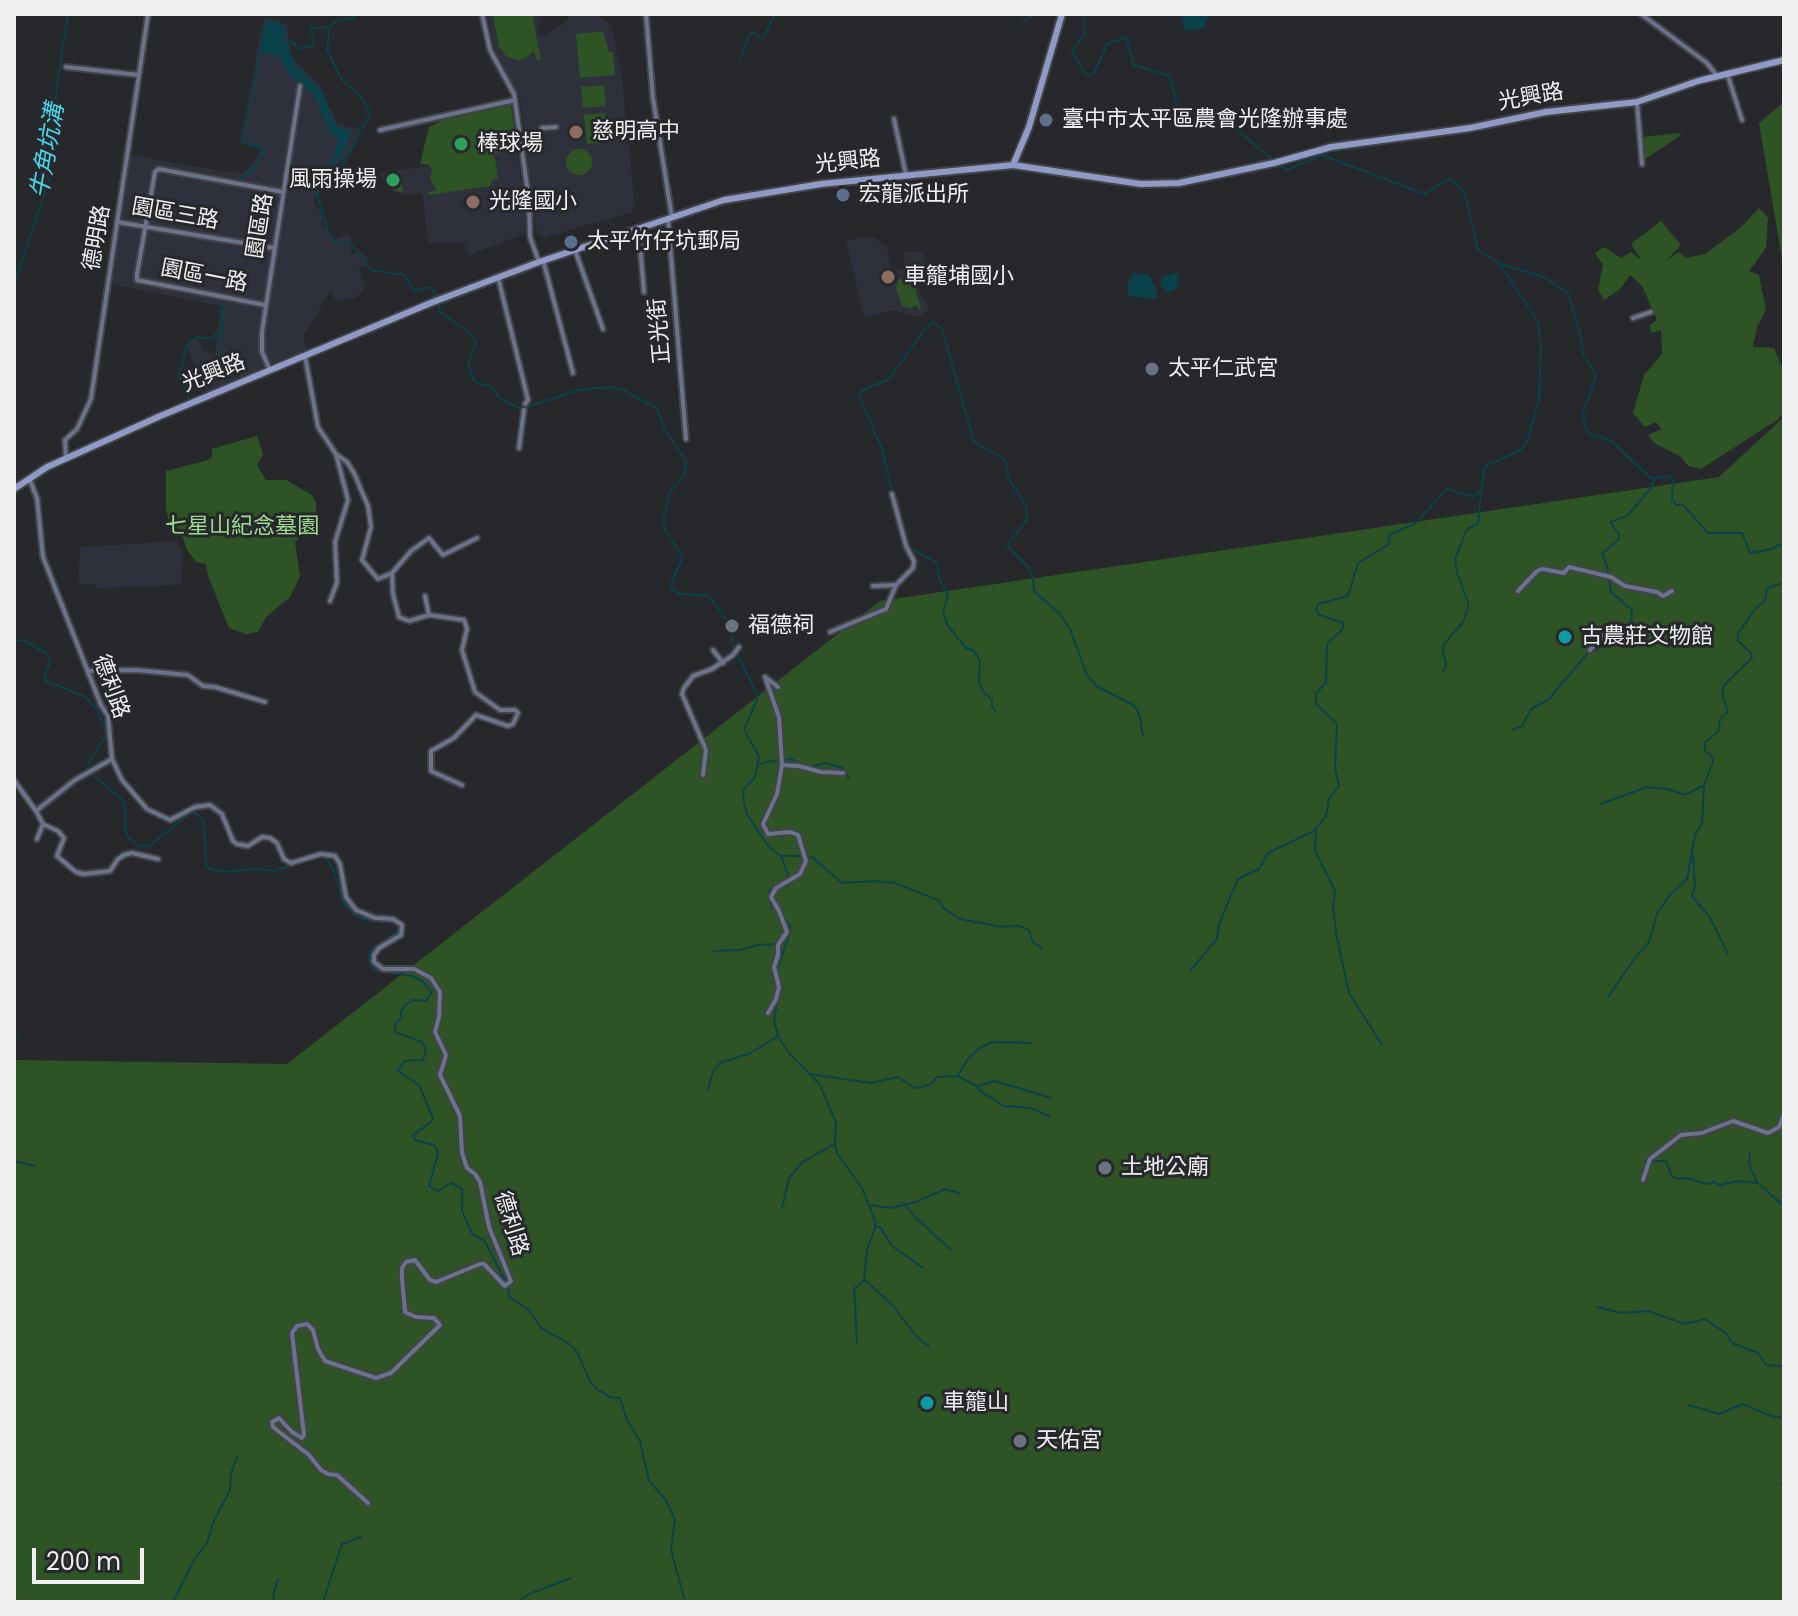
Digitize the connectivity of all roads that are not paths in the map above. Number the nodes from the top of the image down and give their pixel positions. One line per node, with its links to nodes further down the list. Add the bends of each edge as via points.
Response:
1 (148, 14): 9 (street, 德明路)
2 (482, 14): 12 (street, via 490,50)
3 (646, 14): 23 (street, 正光街)
4 (1062, 14): 20 (main road)
5 (1641, 14): 10 (street)
6 (1784, 60): 8 (main road, 光興路)
7 (66, 67): 9 (street)
8 (1727, 73): 10 (main road, 光興路); 15 (street)
9 (139, 75): 24 (street, 德明路)
10 (1717, 76): 13 (main road, 光興路)
11 (300, 86): 22 (street, 園區路)
12 (515, 100): 18 (street); 29 (street, via 530,237)
13 (1637, 102): 19 (street); 20 (main road, 光興路, via 1331,147 1157,185)
14 (894, 119): 21 (street)
15 (1742, 120)
16 (556, 127): 17 (street)
17 (542, 128)
18 (380, 130)
19 (1642, 164)
20 (1013, 165): 21 (main road, 光興路)
21 (906, 175): 23 (main road, 光興路, via 748,194)
22 (283, 192): 25 (street, via 159,169); 27 (street, 園區路)
23 (670, 218): 26 (main road, 光興路); 39 (street, 正光街)
24 (117, 222): 25 (street, 園區三路); 42 (street, 德明路, via 90,401 77,429 65,440)
25 (145, 226): 27 (street, 園區三路); 32 (street, 園區一路, via 137,280)
26 (634, 230): 28 (main road, 光興路); 31 (street)
27 (274, 248): 32 (street, 園區路)
28 (575, 250): 29 (main road, 光興路); 35 (street)
29 (541, 261): 30 (main road, 光興路); 38 (street)
30 (498, 277): 36 (main road, 光興路); 40 (street, via 528,400)
31 (644, 292)
32 (265, 305): 37 (street, 園區路, via 261,346)
33 (1651, 312): 34 (street)
34 (1633, 318)
35 (603, 329)
36 (305, 356): 37 (main road, 光興路); 41 (street, via 318,427)
37 (270, 370): 42 (main road, 光興路)
38 (573, 373)
39 (686, 439)
40 (519, 448)
41 (336, 454): 47 (street, via 354,473 370,515 362,560 378,579); 53 (street, via 348,500 335,542 337,582)
42 (66, 458): 43 (main road, 光興路)
43 (29, 478): 44 (main road, 光興路); 61 (street, 德利路, via 37,498 43,557)
44 (14, 489)
45 (892, 494): 48 (street, via 914,561)
46 (477, 538): 47 (street, via 443,555 429,538)
47 (392, 573): 54 (street, via 399,617 409,621)
48 (896, 585): 49 (street); 55 (street, via 886,609)
49 (873, 586)
50 (1518, 591): 51 (street, via 1542,569 1564,573 1569,567 1663,596)
51 (1672, 591)
52 (425, 596): 54 (street)
53 (330, 601)
54 (429, 615): 69 (street, via 464,620 462,650 475,692 500,710 518,713 508,726 476,715 454,738 431,751 431,771)
55 (830, 632)
56 (1604, 633): 59 (street)
57 (739, 647): 60 (street)
58 (713, 650): 60 (street)
59 (1590, 650)
60 (723, 663): 67 (street, via 693,676 682,694 706,750)
61 (88, 671): 63 (street, via 188,675 203,686); 64 (street, 德利路, via 108,716)
62 (778, 687): 65 (street, via 765,677 779,717)
63 (265, 702)
64 (112, 759): 70 (street); 77 (street, 德利路, via 122,780 157,815 174,819 210,805 222,814 237,844 270,838 291,863 321,854 335,856 346,897 356,910 400,923 401,935 379,948 374,962 383,969 414,969 439,987 435,1032 446,1055 440,1075 460,1116 462,1153 480,1182 508,1285 484,1264 436,1282 415,1260 406,1262 405,1312 434,1318 440,1325 391,1373 376,1378 325,1361 307,1324 292,1333 304,1435 292,1432 279,1418 273,1427)
65 (782, 765): 66 (street); 74 (street, via 777,794 763,824 768,834 798,835 806,861 800,874 771,897 787,932 778,945 774,967 779,987)
66 (843, 773)
67 (703, 775)
68 (14, 780): 70 (street)
69 (462, 785)
70 (36, 811): 71 (street)
71 (43, 824): 72 (street); 73 (street, via 64,838 57,856 76,872 110,871 129,853)
72 (37, 839)
73 (158, 859)
74 (768, 1013)
75 (1784, 1115): 76 (street, via 1779,1127 1768,1133 1733,1121 1681,1135 1650,1159)
76 (1643, 1180)
77 (368, 1503)

